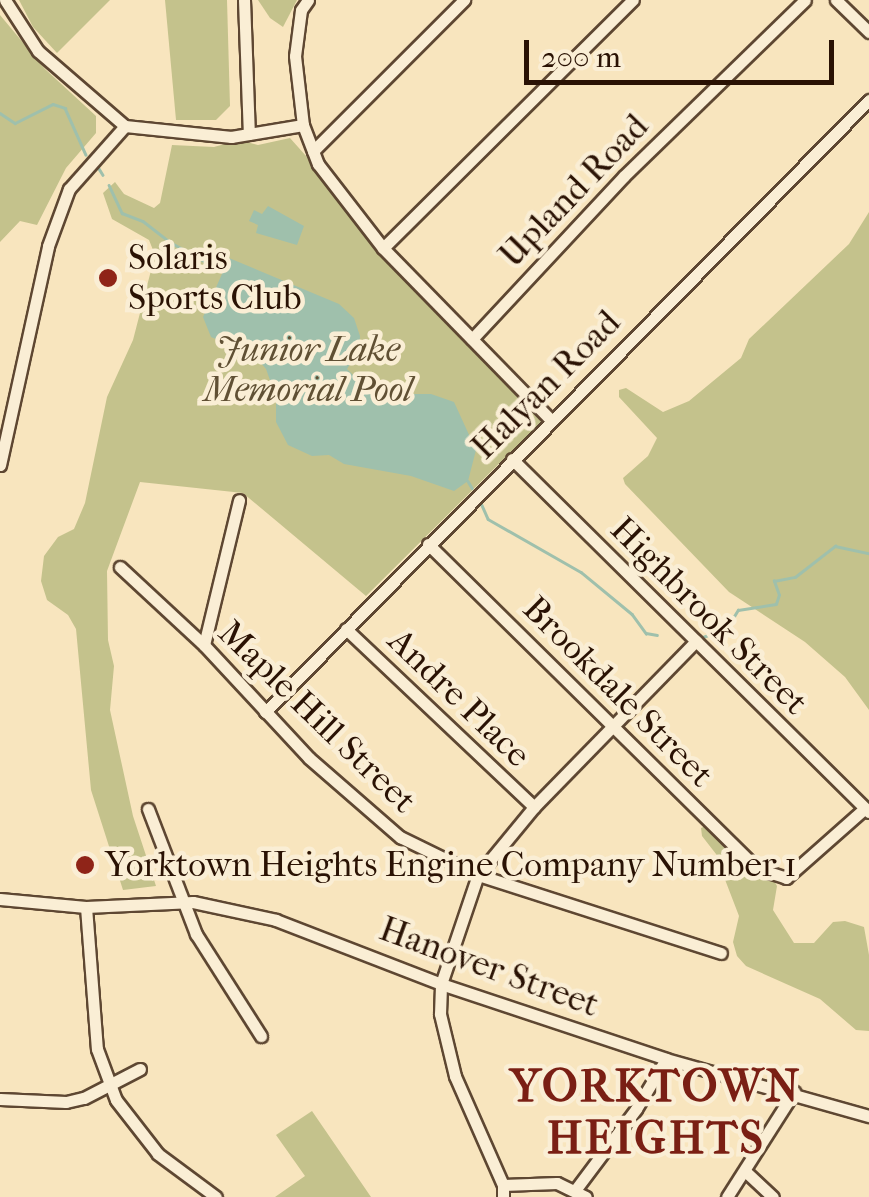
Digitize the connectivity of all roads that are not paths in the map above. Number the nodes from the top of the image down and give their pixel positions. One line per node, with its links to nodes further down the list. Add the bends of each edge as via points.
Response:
1 (5, 0): 11 (street, via 38,51)
2 (244, 0): 12 (street)
3 (308, 0): 10 (street, via 300,10 295,56)
4 (464, 0): 13 (street)
5 (633, 0): 14 (street)
6 (805, 0): 15 (street, Upland Road, via 624,176)
7 (836, 0): 8 (street)
8 (869, 32)
9 (869, 100): 16 (street, Halyan Road)
10 (303, 125): 12 (street); 13 (street)
11 (126, 126): 12 (street, via 202,136); 17 (street, via 68,189 48,246)
12 (249, 134)
13 (313, 151): 14 (street, via 334,190)
14 (383, 248): 15 (street)
15 (472, 339): 16 (street)
16 (551, 420): 18 (street, Halyan Road)
17 (0, 459)
18 (512, 459): 20 (street, Halyan Road); 23 (street, Highbrook Street)
19 (239, 500): 24 (street)
20 (428, 544): 22 (street, Halyan Road); 26 (street, Brookdale Street)
21 (120, 567): 24 (street, Maple Hill Street)
22 (346, 629): 25 (street, Halyan Road); 27 (street, Andre Place)
23 (696, 641): 26 (street); 29 (street, Highbrook Street)
24 (204, 645): 25 (street, Maple Hill Street)
25 (265, 712): 30 (street, Maple Hill Street, via 382,824)
26 (613, 726): 27 (street); 29 (street, Brookdale Street, via 756,868 771,875 786,878)
27 (534, 808): 30 (street)
28 (148, 809): 32 (street)
29 (867, 811)
30 (478, 875): 34 (street, Maple Hill Street); 35 (street)
31 (0, 900): 33 (street, Hanover Street)
32 (182, 903): 33 (street, Hanover Street); 35 (street, Hanover Street, via 276,920); 36 (street, via 208,957)
33 (86, 908): 39 (street, via 90,1004)
34 (721, 953)
35 (441, 984): 37 (street, Hanover Street); 44 (street, via 440,1014 455,1076)
36 (261, 1036)
37 (666, 1059): 40 (street, Hanover Street); 45 (street)
38 (140, 1069): 39 (street)
39 (110, 1085): 41 (street, via 66,1102); 46 (street, via 124,1114 158,1154)
40 (794, 1092): 42 (street, Hanover Street); 43 (street)
41 (0, 1098)
42 (869, 1116)
43 (745, 1172): 47 (street); 48 (street)
44 (503, 1191): 45 (street, via 531,1182)
45 (581, 1193)
46 (216, 1197)
47 (726, 1197)
48 (773, 1197)

